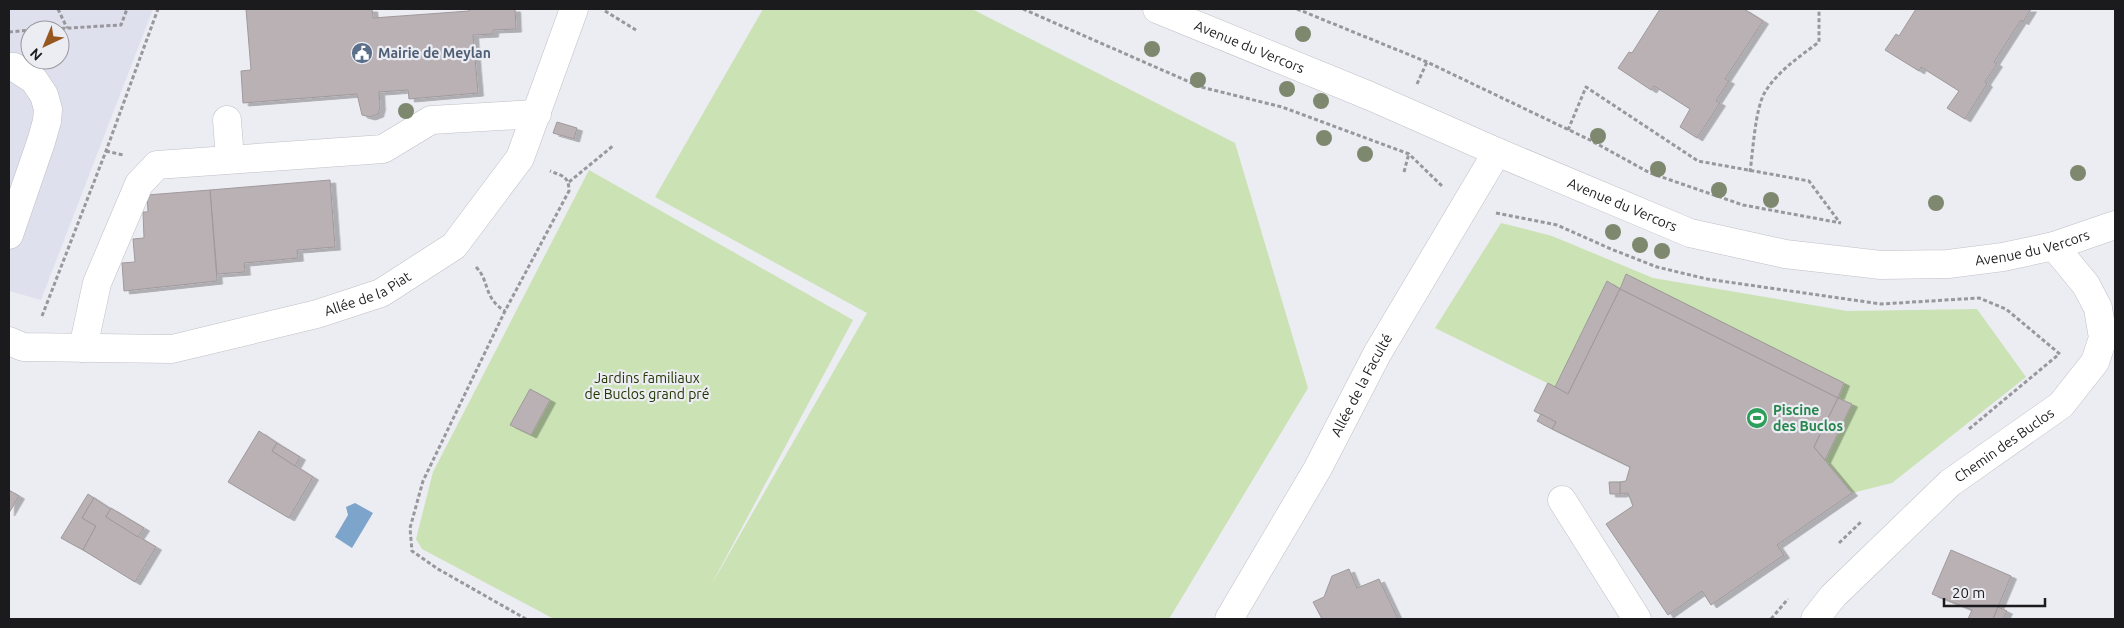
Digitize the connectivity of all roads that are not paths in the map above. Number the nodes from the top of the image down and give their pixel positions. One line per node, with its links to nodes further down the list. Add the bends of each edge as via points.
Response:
1 (574, 9): 4 (street, Allée de la Piat)
2 (1157, 9): 6 (street, Avenue du Vercors, via 1361,92)
3 (9, 67): 9 (street, via 34,80 44,94 48,110 41,142)
4 (536, 114): 7 (street, via 431,120 382,149); 13 (street, Allée de la Piat, via 520,158 454,246 381,293 317,314 172,349)
5 (227, 120): 7 (street)
6 (1497, 152): 10 (street, Avenue du Vercors, via 1690,233 1785,254 1881,265 1948,264); 15 (street, Allée de la Faculté, via 1377,354 1318,468)
7 (230, 159): 13 (street, via 157,165 139,184 97,283)
8 (2115, 225): 10 (street, Avenue du Vercors)
9 (9, 235)
10 (2054, 246): 11 (street, Chemin des Buclos, via 2086,285)
11 (2109, 340): 17 (street, Chemin des Buclos, via 2061,405 1950,483 1833,596)
12 (19, 344): 13 (street, Allée de la Piat)
13 (83, 348)
14 (1562, 500): 16 (street)
15 (1229, 619)
16 (1637, 619)
17 (1816, 619)

